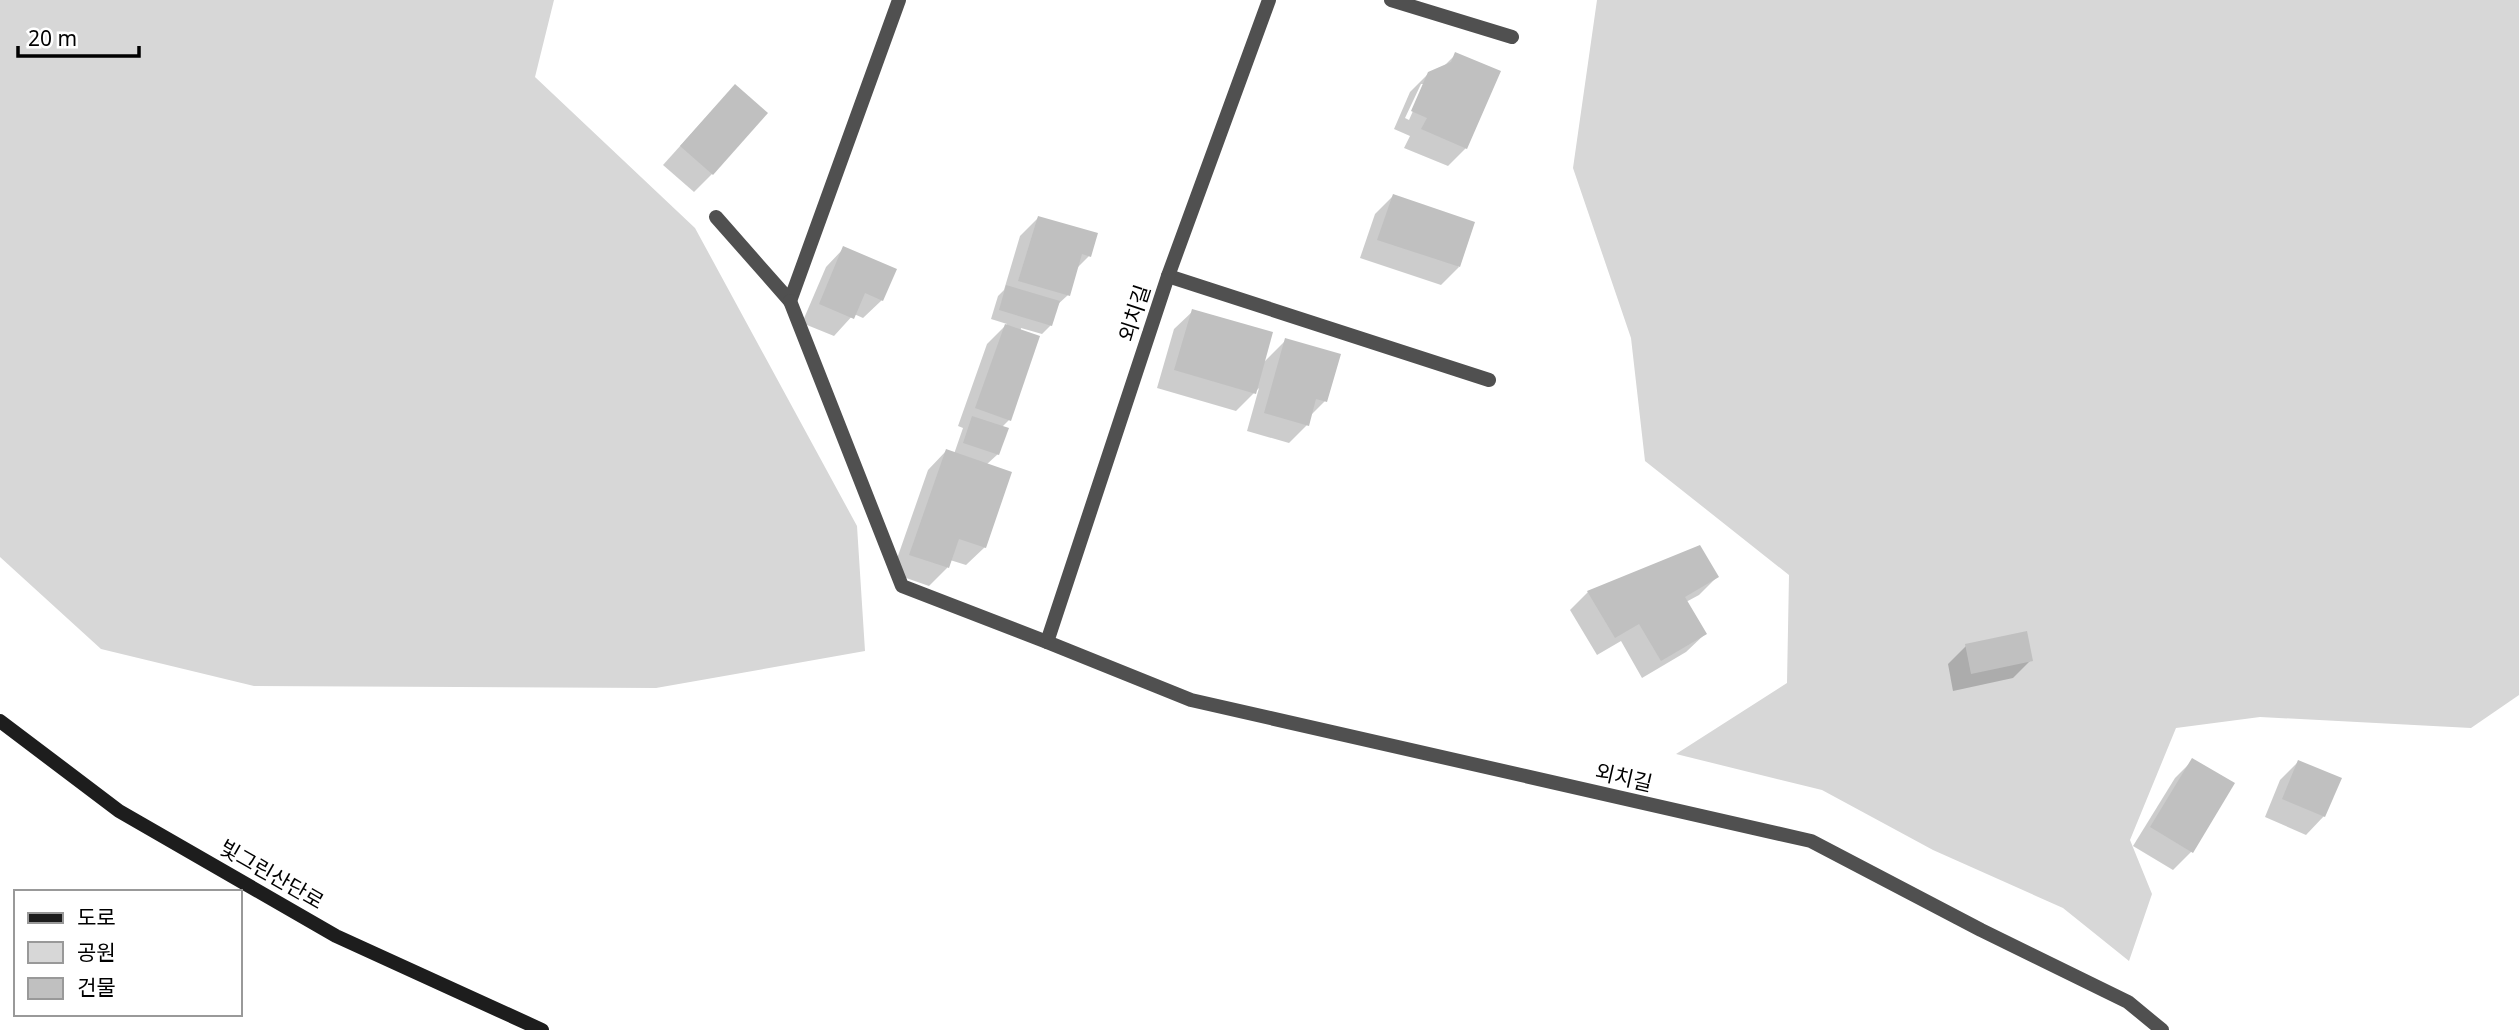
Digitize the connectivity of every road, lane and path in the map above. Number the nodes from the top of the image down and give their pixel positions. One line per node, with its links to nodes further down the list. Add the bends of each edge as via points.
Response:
1 (899, 0): 7 (street)
2 (1269, 0): 6 (street, 외치길)
3 (1391, 0): 4 (street)
4 (1512, 37)
5 (716, 217): 7 (street, 외치길)
6 (1168, 276): 8 (street); 9 (street, 외치길)
7 (790, 301): 9 (street, 외치길, via 902,586)
8 (1489, 380)
9 (1047, 642): 12 (street, 외치길, via 1191,700 1811,841 2128,1002)
10 (0, 722): 11 (street, 빛그린산단로, via 119,811 336,936)
11 (542, 1030)
12 (2162, 1030)

